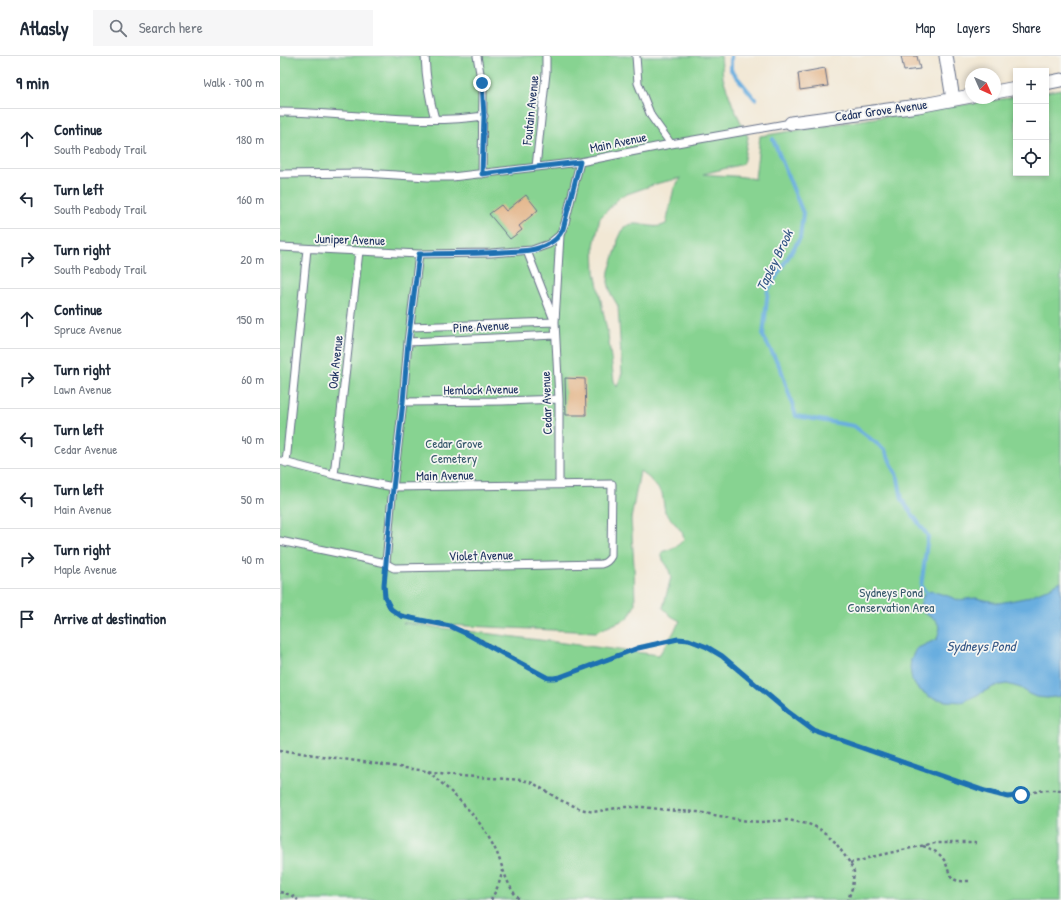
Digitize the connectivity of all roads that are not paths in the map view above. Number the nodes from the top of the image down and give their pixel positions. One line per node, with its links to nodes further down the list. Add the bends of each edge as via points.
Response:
1 (425, 56): 14 (lane, via 430,102)
2 (477, 56): 13 (lane, via 483,90)
3 (546, 56): 18 (lane, Foutain Avenue)
4 (636, 56): 16 (lane, via 638,83 651,116)
5 (946, 56): 11 (street)
6 (1061, 80): 7 (street)
7 (1049, 82)
8 (1013, 89): 9 (street)
9 (1001, 91)
10 (965, 97): 11 (street, Cedar Grove Avenue)
11 (953, 99): 15 (street, Cedar Grove Avenue)
12 (280, 112): 14 (lane, via 411,120)
13 (484, 116): 14 (lane); 20 (lane)
14 (435, 119)
15 (791, 123): 16 (lane, Main Avenue)
16 (670, 144): 17 (lane, Main Avenue)
17 (580, 162): 18 (lane, Main Avenue); 21 (lane, Cedar Avenue)
18 (536, 167): 20 (lane, Main Avenue)
19 (280, 174): 20 (lane, Main Avenue, via 364,173 428,178)
20 (482, 174)
21 (560, 235): 25 (lane, Juniper Avenue, via 549,244); 27 (lane, Cedar Avenue)
22 (280, 247): 23 (lane, Juniper Avenue)
23 (307, 249): 24 (lane, Juniper Avenue); 33 (lane)
24 (359, 251): 26 (lane, Juniper Avenue); 34 (lane, Oak Avenue)
25 (527, 251): 26 (lane, Juniper Avenue); 27 (lane, Cedar Avenue)
26 (419, 254): 28 (lane)
27 (555, 322): 28 (lane, Pine Avenue); 29 (lane, Cedar Avenue)
28 (410, 327): 30 (lane)
29 (555, 335): 30 (lane, Pine Avenue); 31 (lane, Cedar Avenue)
30 (408, 342): 32 (lane)
31 (559, 399): 32 (lane, Hemlock Avenue); 35 (lane, Cedar Avenue)
32 (403, 402): 37 (lane)
33 (283, 462): 34 (lane, Main Avenue)
34 (334, 475): 37 (lane, Main Avenue)
35 (559, 484): 36 (lane, Main Avenue); 37 (lane, Main Avenue)
36 (612, 484): 39 (lane, Violet Avenue, via 611,556 603,564 392,568)
37 (393, 487): 39 (lane)
38 (280, 541): 39 (lane, Violet Avenue)
39 (386, 563)

